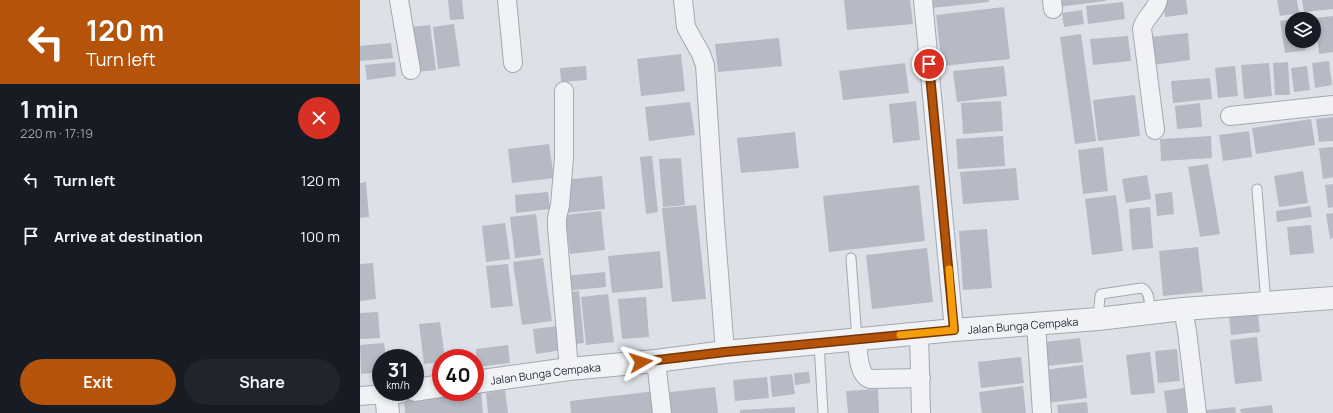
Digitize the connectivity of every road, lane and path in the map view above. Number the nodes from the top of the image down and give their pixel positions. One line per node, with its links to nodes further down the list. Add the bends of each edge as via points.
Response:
1 (399, 0): 7 (street)
2 (507, 0): 6 (street)
3 (683, 0): 22 (street, via 686,27 705,65)
4 (923, 0): 18 (street)
5 (1158, 0): 11 (street, via 1143,23 1142,30)
6 (513, 63)
7 (411, 70)
8 (564, 91): 24 (street, via 564,158 557,227)
9 (1333, 105): 10 (street)
10 (1230, 116)
11 (1155, 130)
12 (1257, 189): 15 (lane)
13 (851, 258): 20 (lane)
14 (1333, 298): 15 (street, Jalan Bunga Cempaka)
15 (1266, 304): 16 (street, Jalan Bunga Cempaka)
16 (1183, 309): 17 (street, Jalan Bunga Cempaka); 33 (street)
17 (1036, 324): 18 (street, Jalan Bunga Cempaka); 32 (street)
18 (954, 330): 19 (street, Jalan Bunga Cempaka)
19 (920, 333): 20 (street, Jalan Bunga Cempaka); 25 (street)
20 (857, 340): 21 (street, Jalan Bunga Cempaka); 25 (street, via 860,363 866,378)
21 (819, 343): 22 (street, Jalan Bunga Cempaka); 30 (lane)
22 (725, 352): 23 (street, Jalan Bunga Cempaka)
23 (656, 361): 24 (street, Jalan Bunga Cempaka); 29 (street)
24 (569, 369): 26 (street, Jalan Bunga Cempaka)
25 (921, 378): 31 (street)
26 (484, 381)
27 (360, 396): 28 (street)
28 (372, 398)
29 (662, 413)
30 (823, 413)
31 (921, 413)
32 (1042, 413)
33 (1197, 413)

